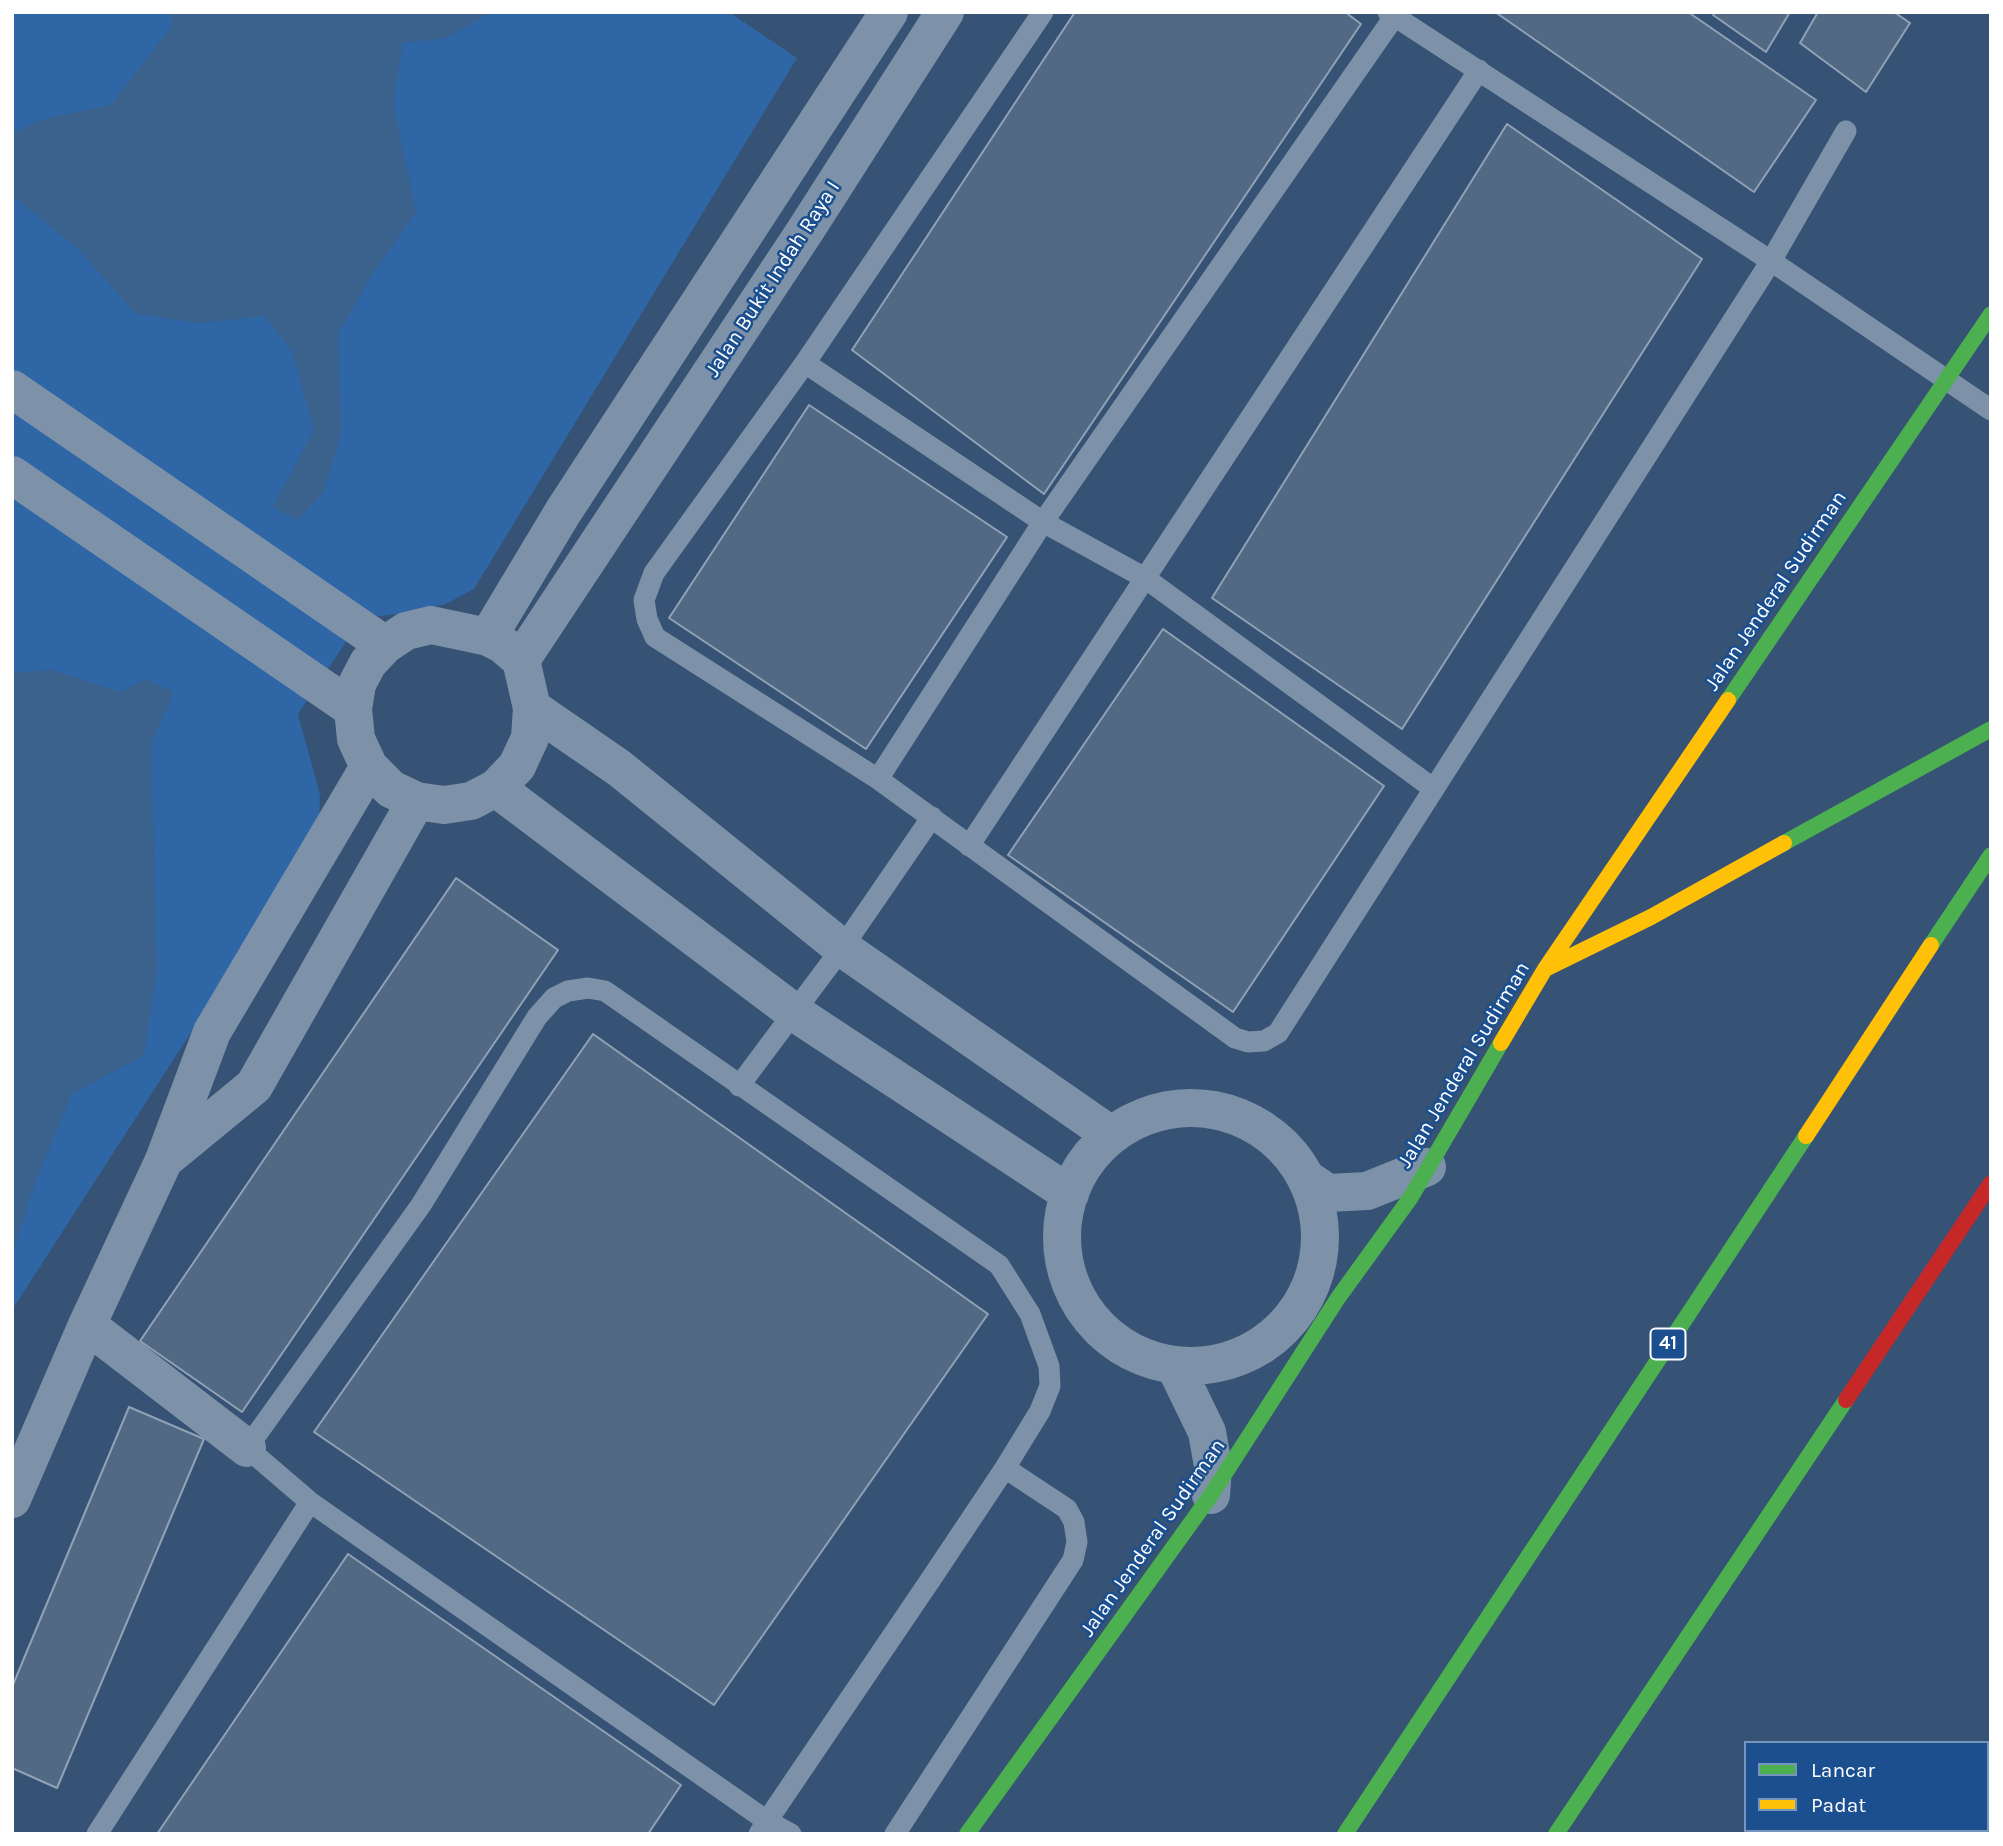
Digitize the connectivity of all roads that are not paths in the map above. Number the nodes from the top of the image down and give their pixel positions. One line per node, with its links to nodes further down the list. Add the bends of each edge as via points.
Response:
1 (889, 12): 16 (street, via 538,551)
2 (945, 12): 18 (street, Jalan Bukit Indah Raya I)
3 (1043, 12): 9 (lane)
4 (1391, 15): 5 (lane); 14 (lane)
5 (1479, 70): 7 (lane); 15 (lane)
6 (1846, 131): 7 (lane)
7 (1771, 261): 10 (lane); 25 (lane)
8 (1991, 314): 10 (main road, Jalan Jenderal Sudirman)
9 (804, 363): 14 (lane); 23 (lane, via 654,573 644,600 647,619 655,637)
10 (1946, 380): 12 (lane); 31 (main road, Jalan Jenderal Sudirman)
11 (12, 389): 17 (street)
12 (1991, 410)
13 (12, 475): 20 (street)
14 (1043, 522): 15 (lane); 23 (lane)
15 (1145, 578): 25 (lane); 28 (lane)
16 (488, 637): 17 (street, via 431,625 407,631); 18 (street)
17 (385, 645): 20 (street, via 363,674)
18 (521, 660): 19 (street)
19 (532, 708): 24 (street, via 530,738 517,766); 30 (street, via 619,768)
20 (353, 709): 22 (street, via 356,739)
21 (1991, 729): 31 (main road, via 1651,917)
22 (369, 767): 26 (street, via 391,789); 35 (street, via 212,1032)
23 (878, 779): 27 (lane)
24 (496, 788): 26 (street, via 471,801 444,805); 32 (street)
25 (1434, 789): 28 (lane, via 1278,1033 1264,1041 1235,1038)
26 (416, 801): 35 (street, via 254,1086)
27 (932, 817): 28 (lane); 30 (lane)
28 (969, 846)
29 (1991, 855): 52 (main road, 41)
30 (842, 948): 32 (lane); 34 (street)
31 (1545, 969): 36 (main road, Jalan Jenderal Sudirman)
32 (795, 1013): 33 (lane); 39 (street)
33 (740, 1086): 42 (lane, via 605,991 588,988 554,998 537,1017 421,1205); 43 (lane, via 999,1265 1030,1314 1049,1366 1050,1386)
34 (1111, 1135): 37 (street, via 1149,1114 1191,1107 1232,1113 1269,1134); 39 (street, via 1082,1167)
35 (164, 1160): 40 (street)
36 (1427, 1167): 37 (street, via 1367,1191 1328,1193); 44 (main road, Jalan Jenderal Sudirman)
37 (1310, 1181): 41 (street, via 1320,1245 1311,1286 1289,1322 1257,1349 1238,1357 1218,1364)
38 (1991, 1183): 53 (main road)
39 (1070, 1194): 41 (street, via 1062,1250 1074,1292 1098,1328 1133,1354)
40 (87, 1325): 42 (street); 45 (street)
41 (1175, 1366): 44 (street, via 1207,1432 1213,1466)
42 (247, 1448): 46 (lane)
43 (1006, 1468): 47 (lane); 50 (lane, via 1067,1509 1077,1542 1073,1560)
44 (1211, 1495): 51 (main road, Jalan Jenderal Sudirman)
45 (12, 1499)
46 (310, 1502): 47 (lane); 48 (lane)
47 (763, 1827): 49 (lane)
48 (97, 1834)
49 (791, 1834)
50 (895, 1834)
51 (967, 1834)
52 (1345, 1834)
53 (1556, 1834)

